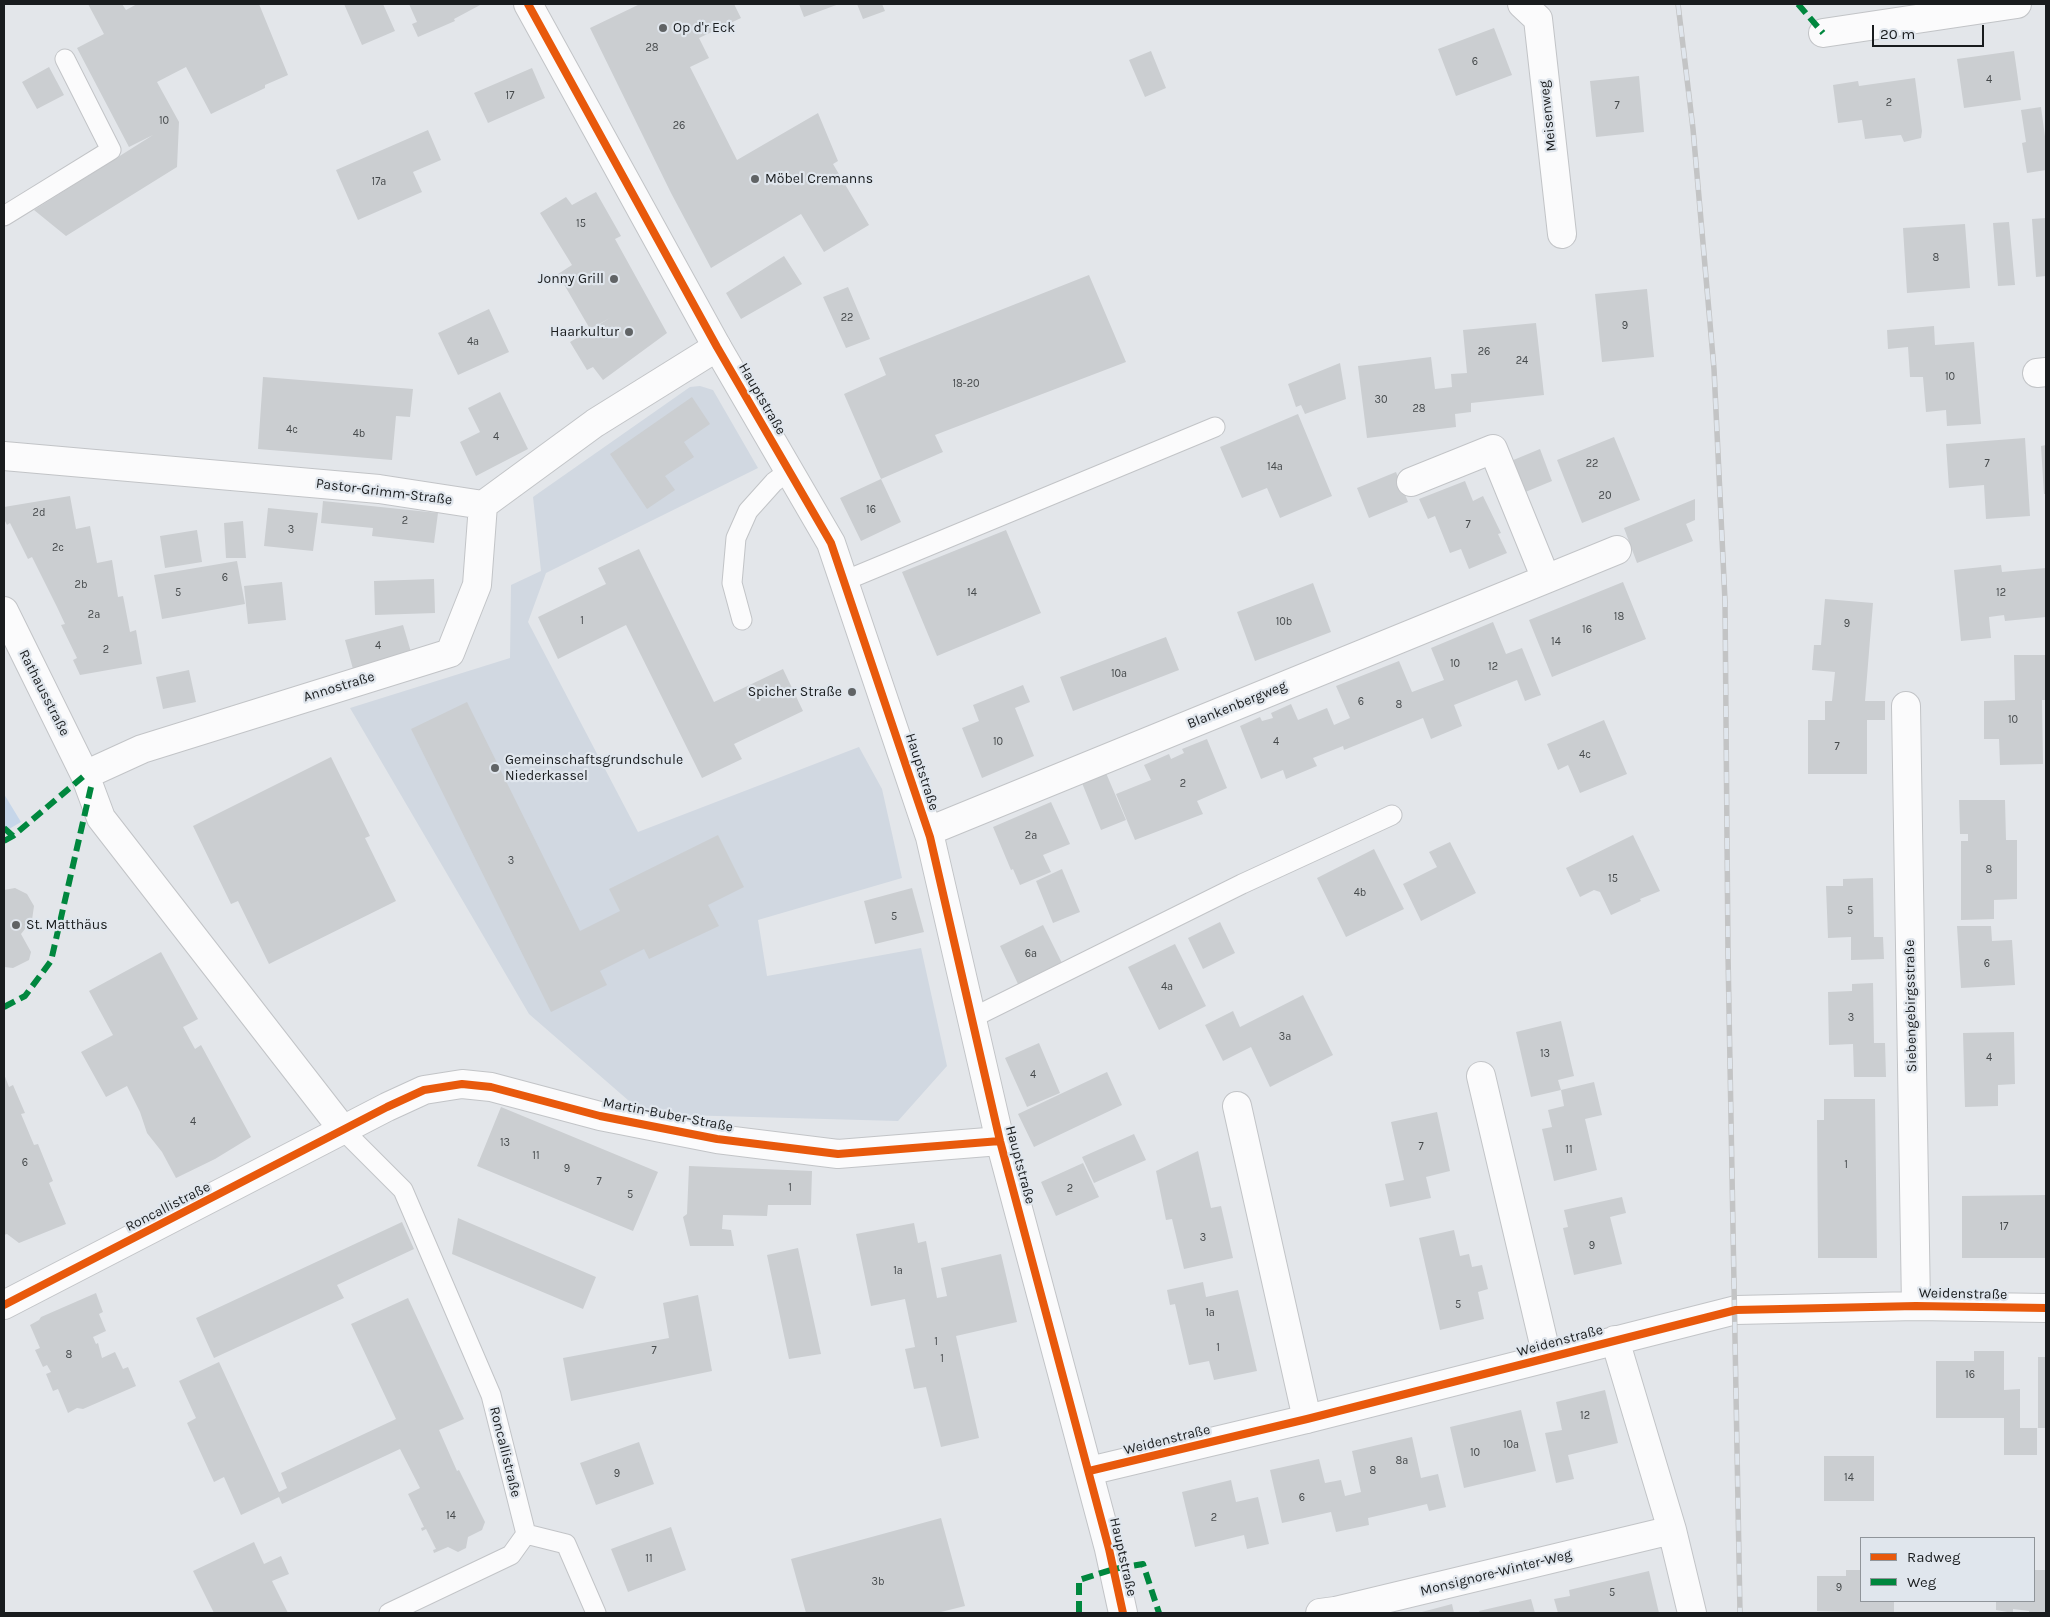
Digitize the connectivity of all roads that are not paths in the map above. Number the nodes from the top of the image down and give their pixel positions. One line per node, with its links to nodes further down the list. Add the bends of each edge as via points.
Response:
1 (1522, 4): 7 (street, Meisenweg, via 1538,19)
2 (2017, 4): 4 (street)
3 (531, 5): 8 (street, Hauptstraße)
4 (1823, 33)
5 (65, 60): 6 (lane, via 111,150)
6 (4, 216)
7 (1562, 234)
8 (717, 347): 11 (street, Hauptstraße); 13 (street, via 595,423)
9 (1214, 427): 16 (lane)
10 (4, 456): 13 (street, Pastor-Grimm-Straße, via 379,489)
11 (789, 471): 16 (street, Hauptstraße, via 830,543); 18 (lane, via 774,482 748,511 736,538 732,583)
12 (1411, 482): 15 (street, via 1493,449)
13 (483, 505): 20 (street, Annostraße, via 477,585 450,653 142,749)
14 (1617, 550): 15 (street, Blankenbergweg)
15 (1546, 579): 22 (street, Blankenbergweg)
16 (844, 581): 22 (street, Hauptstraße)
17 (4, 611): 20 (street, Rathausstraße)
18 (742, 620)
19 (1906, 706): 29 (street, Siebengebirgsstraße)
20 (85, 775): 26 (street, Roncallistraße, via 101,818)
21 (1392, 815): 23 (lane, via 1242,884)
22 (929, 831): 23 (street, Hauptstraße)
23 (972, 1018): 27 (street, Hauptstraße)
24 (1481, 1076): 32 (street)
25 (1237, 1106): 33 (street)
26 (344, 1130): 27 (street, Martin-Buber-Straße, via 424,1090 462,1084 491,1087 600,1116 717,1139 838,1154); 28 (street, Roncallistraße); 36 (lane, Roncallistraße, via 403,1190 491,1395)
27 (1000, 1141): 34 (street, Hauptstraße)
28 (4, 1305)
29 (1916, 1306): 30 (street, Weidenstraße); 31 (street, Weidenstraße, via 1736,1310)
30 (2046, 1308)
31 (1615, 1340): 32 (street, Weidenstraße); 35 (street)
32 (1547, 1357): 33 (street, Weidenstraße)
33 (1308, 1419): 34 (street, Weidenstraße)
34 (1089, 1472): 39 (street, Hauptstraße)
35 (1672, 1530): 40 (street, Monsignore-Winter-Weg); 41 (street)
36 (526, 1534): 37 (lane, via 511,1555); 38 (lane, via 566,1544)
37 (389, 1613)
38 (596, 1613)
39 (1123, 1613)
40 (1330, 1613)
41 (1692, 1613)

